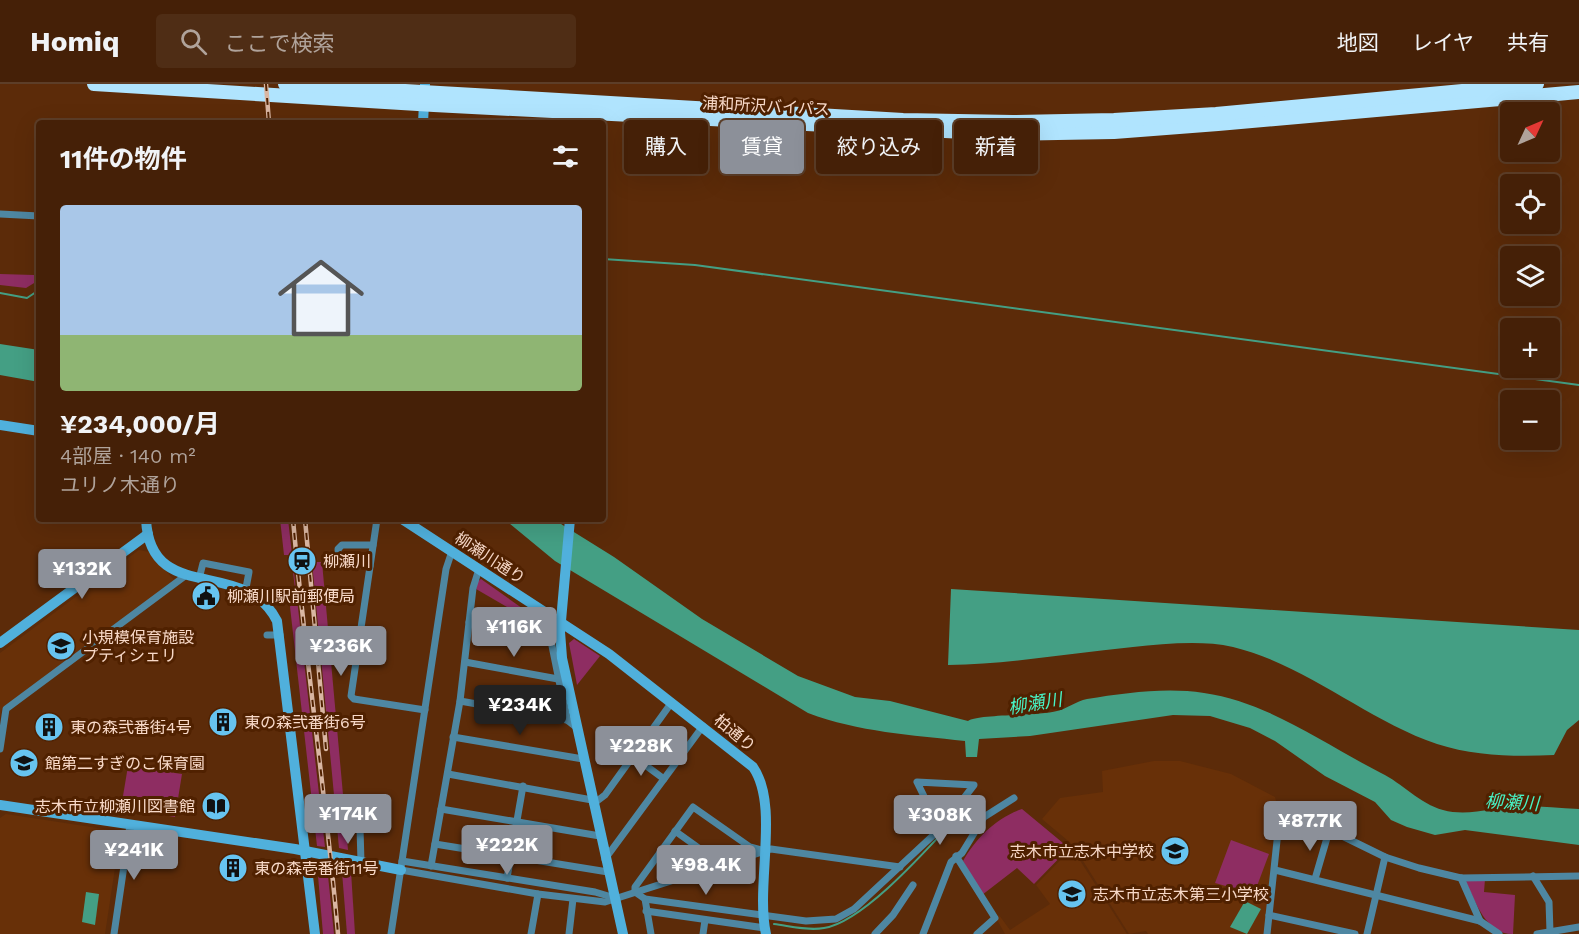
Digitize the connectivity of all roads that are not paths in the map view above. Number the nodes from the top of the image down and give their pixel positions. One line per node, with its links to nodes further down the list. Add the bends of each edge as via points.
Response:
1 (94, 84): 5 (highway, 浦和所沢バイパス)
2 (285, 84): 5 (highway, 浦和所沢バイパス)
3 (1537, 84): 5 (highway, 浦和所沢バイパス, via 1216,114 1013,122 903,120)
4 (1579, 92): 5 (highway, 浦和所沢バイパス, via 1114,132 1004,134)
5 (424, 93): 6 (street)
6 (423, 120)
7 (0, 214): 8 (street)
8 (36, 216)
9 (0, 425): 10 (street)
10 (36, 431)
11 (146, 522): 15 (street)
12 (376, 522): 16 (street)
13 (407, 522): 17 (street, 柳瀬川通り)
14 (570, 522): 24 (street)
15 (148, 534): 20 (street, via 162,560); 27 (street)
16 (372, 545): 18 (street); 18 (street, via 342,545 338,549 339,563)
17 (452, 552): 19 (street, 柳瀬川通り); 32 (street, via 446,569)
18 (370, 566): 32 (street, via 351,696)
19 (479, 569): 23 (street); 24 (street, 柳瀬川通り)
20 (185, 576): 21 (street); 36 (street, via 6,709)
21 (199, 579): 22 (street); 22 (street, via 203,563 249,572)
22 (246, 588): 26 (street, via 271,610)
23 (469, 622): 28 (street); 29 (street, via 550,636)
24 (561, 623): 31 (street, 柏通り); 33 (street)
25 (267, 635): 26 (street)
26 (280, 635): 55 (street)
27 (0, 643)
28 (465, 662): 29 (street); 30 (street)
29 (558, 679): 33 (street)
30 (460, 701): 33 (street); 35 (street)
31 (672, 702): 34 (street, 柏通り); 37 (street)
32 (425, 710): 62 (street)
33 (572, 723): 38 (street)
34 (703, 726): 40 (street); 54 (street, 柏通り, via 744,759 759,777 765,808)
35 (453, 737): 38 (street); 39 (street)
36 (0, 749)
37 (633, 756): 40 (street); 43 (street, via 605,795)
38 (583, 759): 43 (street)
39 (447, 774): 41 (street); 45 (street)
40 (664, 779): 59 (street)
41 (523, 786): 43 (street); 46 (street)
42 (1014, 798): 57 (street, via 984,817 962,853)
43 (592, 802): 52 (street)
44 (0, 805): 47 (street)
45 (441, 809): 46 (street); 53 (street)
46 (517, 822): 52 (street); 56 (street)
47 (130, 825): 55 (street); 86 (street)
48 (360, 828): 60 (street)
49 (940, 829): 49 (street, via 917,782 974,785 967,794); 64 (street)
50 (675, 831): 54 (street, via 693,807 750,847); 61 (street); 73 (street)
51 (1329, 831): 58 (street); 65 (street, via 1283,807); 71 (street)
52 (600, 836): 59 (street)
53 (435, 844): 56 (street); 63 (street)
54 (763, 851): 61 (street); 64 (street); 83 (street, 柏通り)
55 (305, 852): 60 (street); 87 (street)
56 (511, 856): 66 (street); 69 (street)
57 (956, 856): 95 (street, via 940,885); 96 (street, via 995,918)
58 (1385, 857): 70 (street); 75 (street)
59 (605, 859): 66 (street)
60 (361, 862): 62 (street)
61 (721, 864): 73 (street)
62 (401, 866): 63 (street); 74 (street); 88 (street)
63 (431, 866): 69 (street)
64 (900, 867): 83 (street, via 854,909 836,919)
65 (1275, 870): 71 (street); 80 (street)
66 (608, 872): 76 (street)
67 (1533, 876): 68 (street); 70 (street); 85 (street, via 1550,902)
68 (1579, 876)
69 (507, 878): 76 (street)
70 (1461, 878): 82 (street)
71 (1316, 879): 75 (street)
72 (913, 885): 94 (street)
73 (635, 891): 76 (street); 78 (street)
74 (538, 894): 77 (street); 89 (street)
75 (1376, 896): 82 (street); 99 (street)
76 (615, 898): 77 (street, via 605,902); 91 (street)
77 (573, 899): 90 (street)
78 (645, 899): 79 (street); 83 (street)
79 (646, 911): 81 (street); 92 (street)
80 (1269, 915): 97 (street); 98 (street)
81 (705, 920): 83 (street); 93 (street)
82 (1480, 921): 100 (street)
83 (765, 926)
84 (1579, 927): 85 (street)
85 (1550, 932): 101 (street)
86 (114, 934)
87 (315, 934)
88 (391, 934)
89 (531, 934)
90 (569, 934)
91 (623, 934)
92 (651, 934)
93 (703, 934)
94 (875, 934)
95 (923, 934)
96 (977, 934)
97 (1267, 934)
98 (1355, 934)
99 (1367, 934)
100 (1499, 934)
101 (1537, 934)

